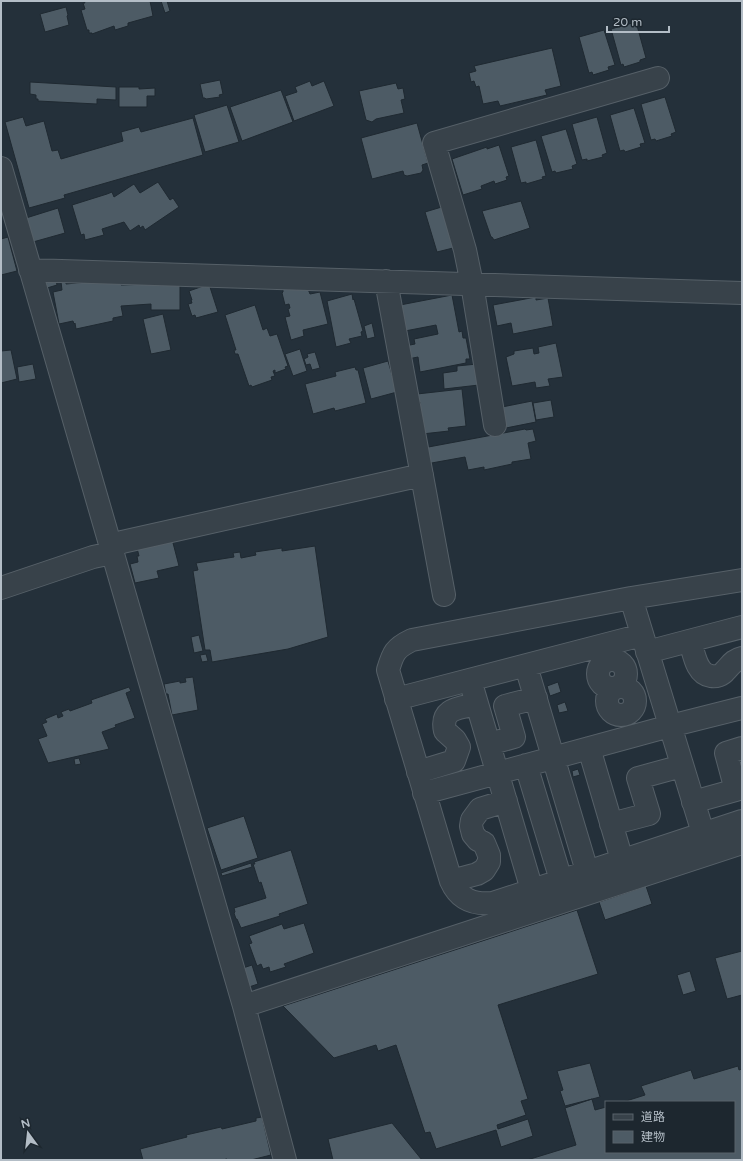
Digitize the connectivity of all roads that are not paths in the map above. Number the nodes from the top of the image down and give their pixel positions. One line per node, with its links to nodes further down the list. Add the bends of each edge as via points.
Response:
1 (658, 78): 6 (street, via 434,143 465,250)
2 (1, 168): 3 (street)
3 (8, 219): 4 (street)
4 (30, 270): 5 (street); 10 (street)
5 (386, 281): 6 (street); 9 (street)
6 (472, 284): 7 (street); 8 (street)
7 (742, 293)
8 (495, 425)
9 (422, 475): 10 (street, via 122,542); 13 (street)
10 (111, 550): 12 (street); 48 (street)
11 (742, 580): 14 (street)
12 (1, 588)
13 (444, 595)
14 (631, 598): 17 (street); 23 (street, via 412,640 400,645 393,653 388,670)
15 (742, 627): 16 (street)
16 (690, 641): 17 (street); 18 (street, via 698,666 707,676 724,673 732,663)
17 (647, 650): 20 (street); 20 (street); 26 (street)
18 (742, 658)
19 (526, 666): 20 (street); 21 (street); 22 (street)
20 (613, 666): 27 (street, via 606,702 613,713 624,715)
21 (470, 680): 23 (street); 24 (street)
22 (536, 698): 28 (street, via 505,706 514,737); 31 (street)
23 (396, 699): 34 (street)
24 (477, 704): 28 (street); 34 (street, via 453,710 445,717 445,731 459,747 454,761)
25 (742, 708): 26 (street)
26 (670, 726): 27 (street); 33 (street)
27 (630, 737): 29 (street)
28 (489, 744): 35 (street)
29 (589, 748): 31 (street); 40 (street)
30 (742, 748): 38 (street, via 726,753 736,790)
31 (554, 758): 32 (street); 44 (street, via 579,815)
32 (526, 765): 35 (street); 45 (street)
33 (682, 766): 38 (street); 40 (street, via 638,778 649,814)
34 (418, 772): 36 (street)
35 (498, 773): 36 (street); 37 (street)
36 (424, 793): 46 (street)
37 (506, 801): 46 (street, via 480,809 472,820 473,834 484,843 489,855 489,862 484,870); 47 (street)
38 (693, 802): 41 (street)
39 (742, 821): 41 (street)
40 (611, 824): 43 (street)
41 (703, 833): 43 (street)
42 (742, 843): 48 (street)
43 (622, 860): 44 (street)
44 (587, 871): 45 (street)
45 (560, 880): 47 (street)
46 (451, 881): 47 (street, via 462,896 471,902 482,904 493,903)
47 (532, 890)
48 (244, 1006): 49 (street)
49 (285, 1160)

